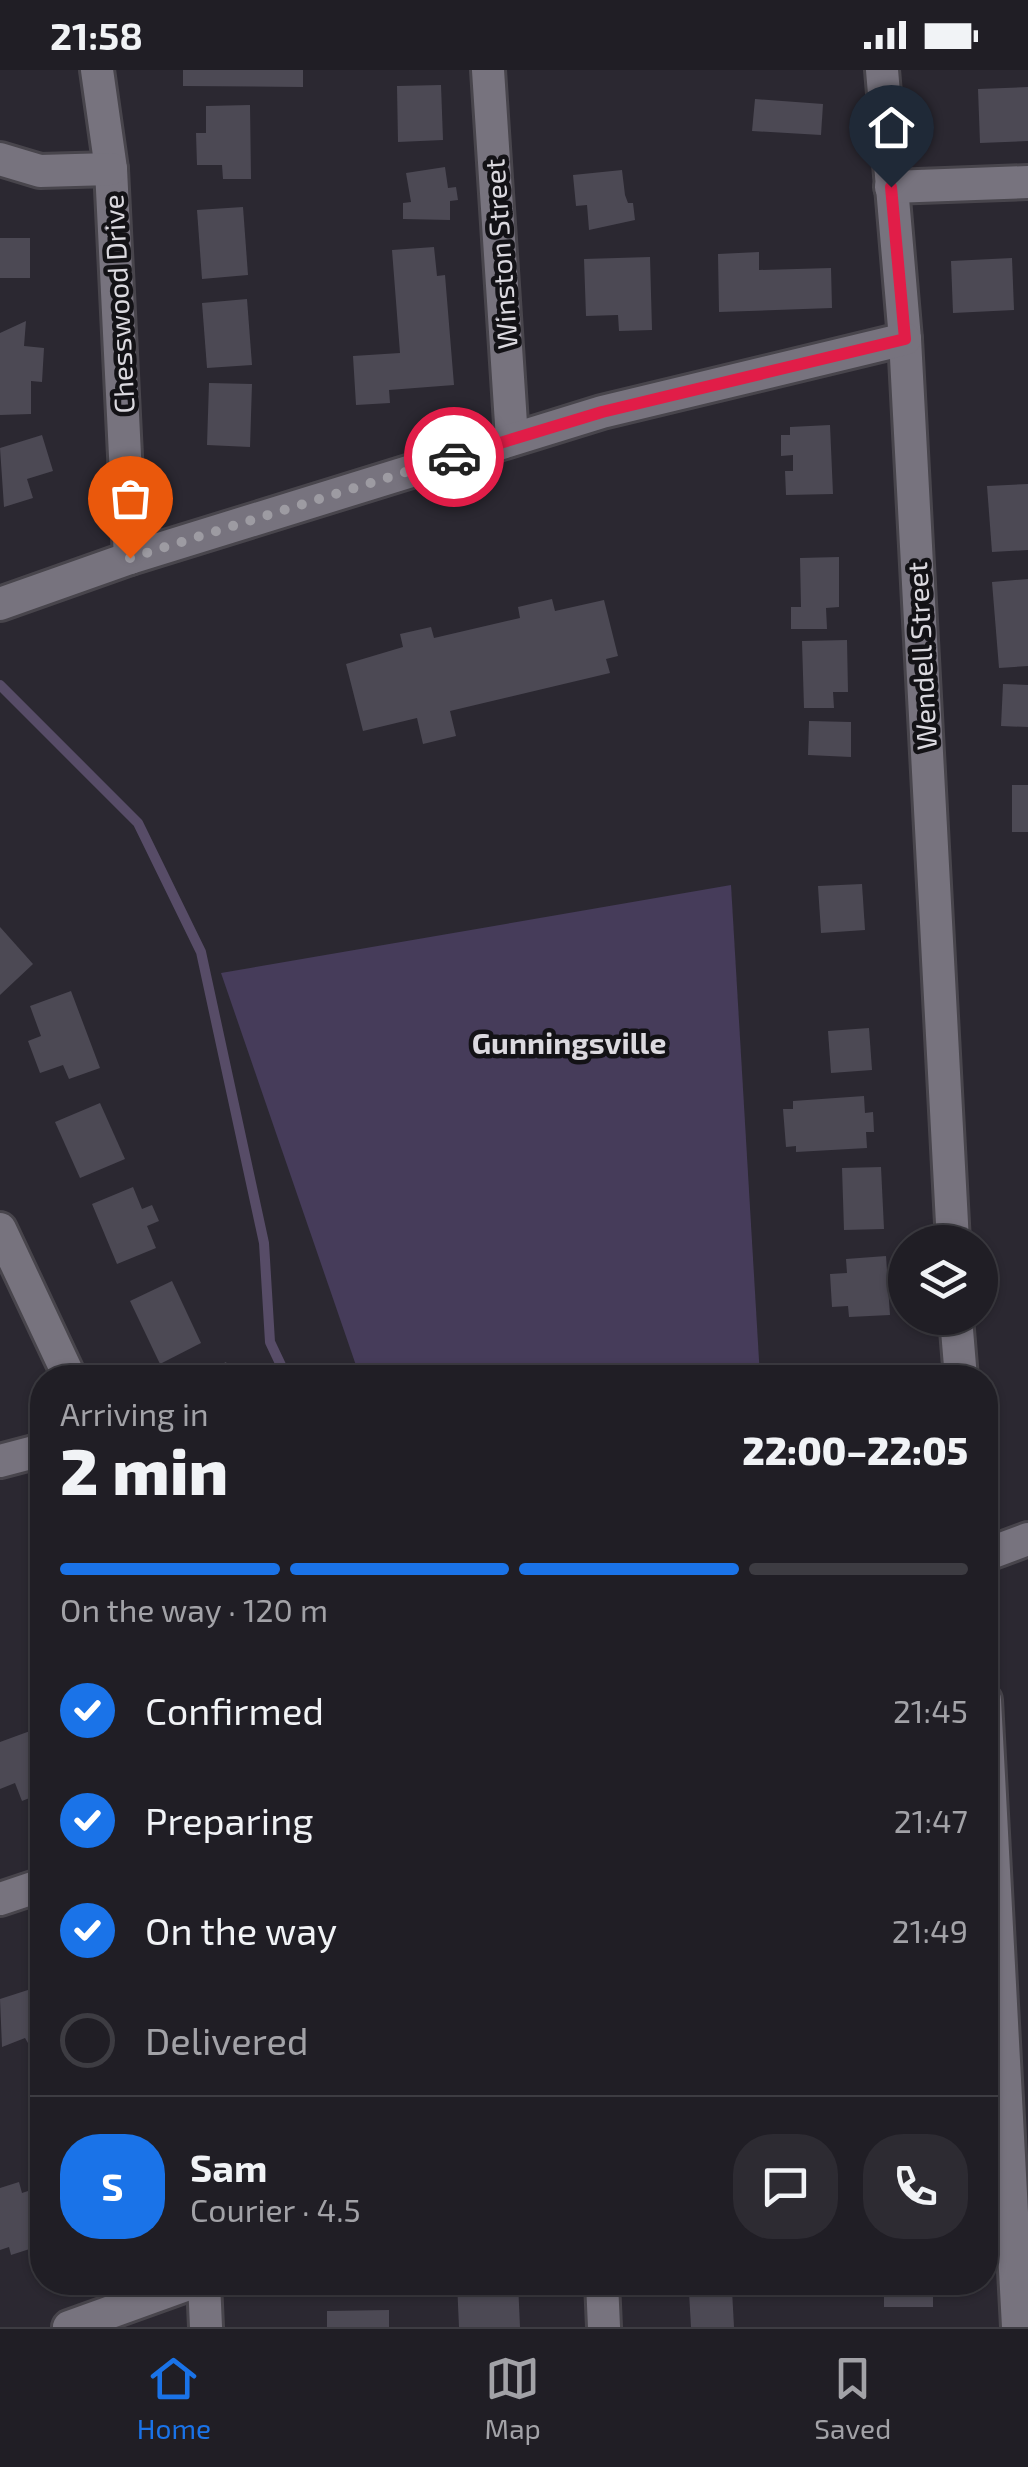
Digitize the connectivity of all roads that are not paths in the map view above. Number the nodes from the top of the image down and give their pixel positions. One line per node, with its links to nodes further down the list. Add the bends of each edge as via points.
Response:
1 (97, 70): 5 (street, Chesswood Drive)
2 (488, 70): 9 (street, Winston Street)
3 (882, 70): 7 (street, Wendell Street)
4 (0, 159): 5 (street, Chesswood Drive, via 40,171)
5 (111, 169): 10 (street, Chesswood Drive)
6 (1028, 182): 7 (street)
7 (891, 187): 8 (street, Wendell Street)
8 (905, 339): 9 (street); 12 (street, Wendell Street)
9 (512, 439): 10 (street)
10 (130, 558): 11 (street)
11 (0, 604)
12 (951, 1225)
13 (0, 1228): 15 (street)
14 (958, 1335): 16 (street)
15 (64, 1365)
16 (961, 1365)
17 (30, 1453): 18 (street)
18 (0, 1461)
19 (1028, 1539): 20 (street)
20 (998, 1550)
21 (30, 1888): 22 (street)
22 (0, 1899)
23 (998, 1947): 30 (street)
24 (158, 2295): 27 (street)
25 (205, 2295): 28 (street)
26 (603, 2295): 29 (street)
27 (70, 2327)
28 (206, 2327)
29 (604, 2327)
30 (1018, 2327)

